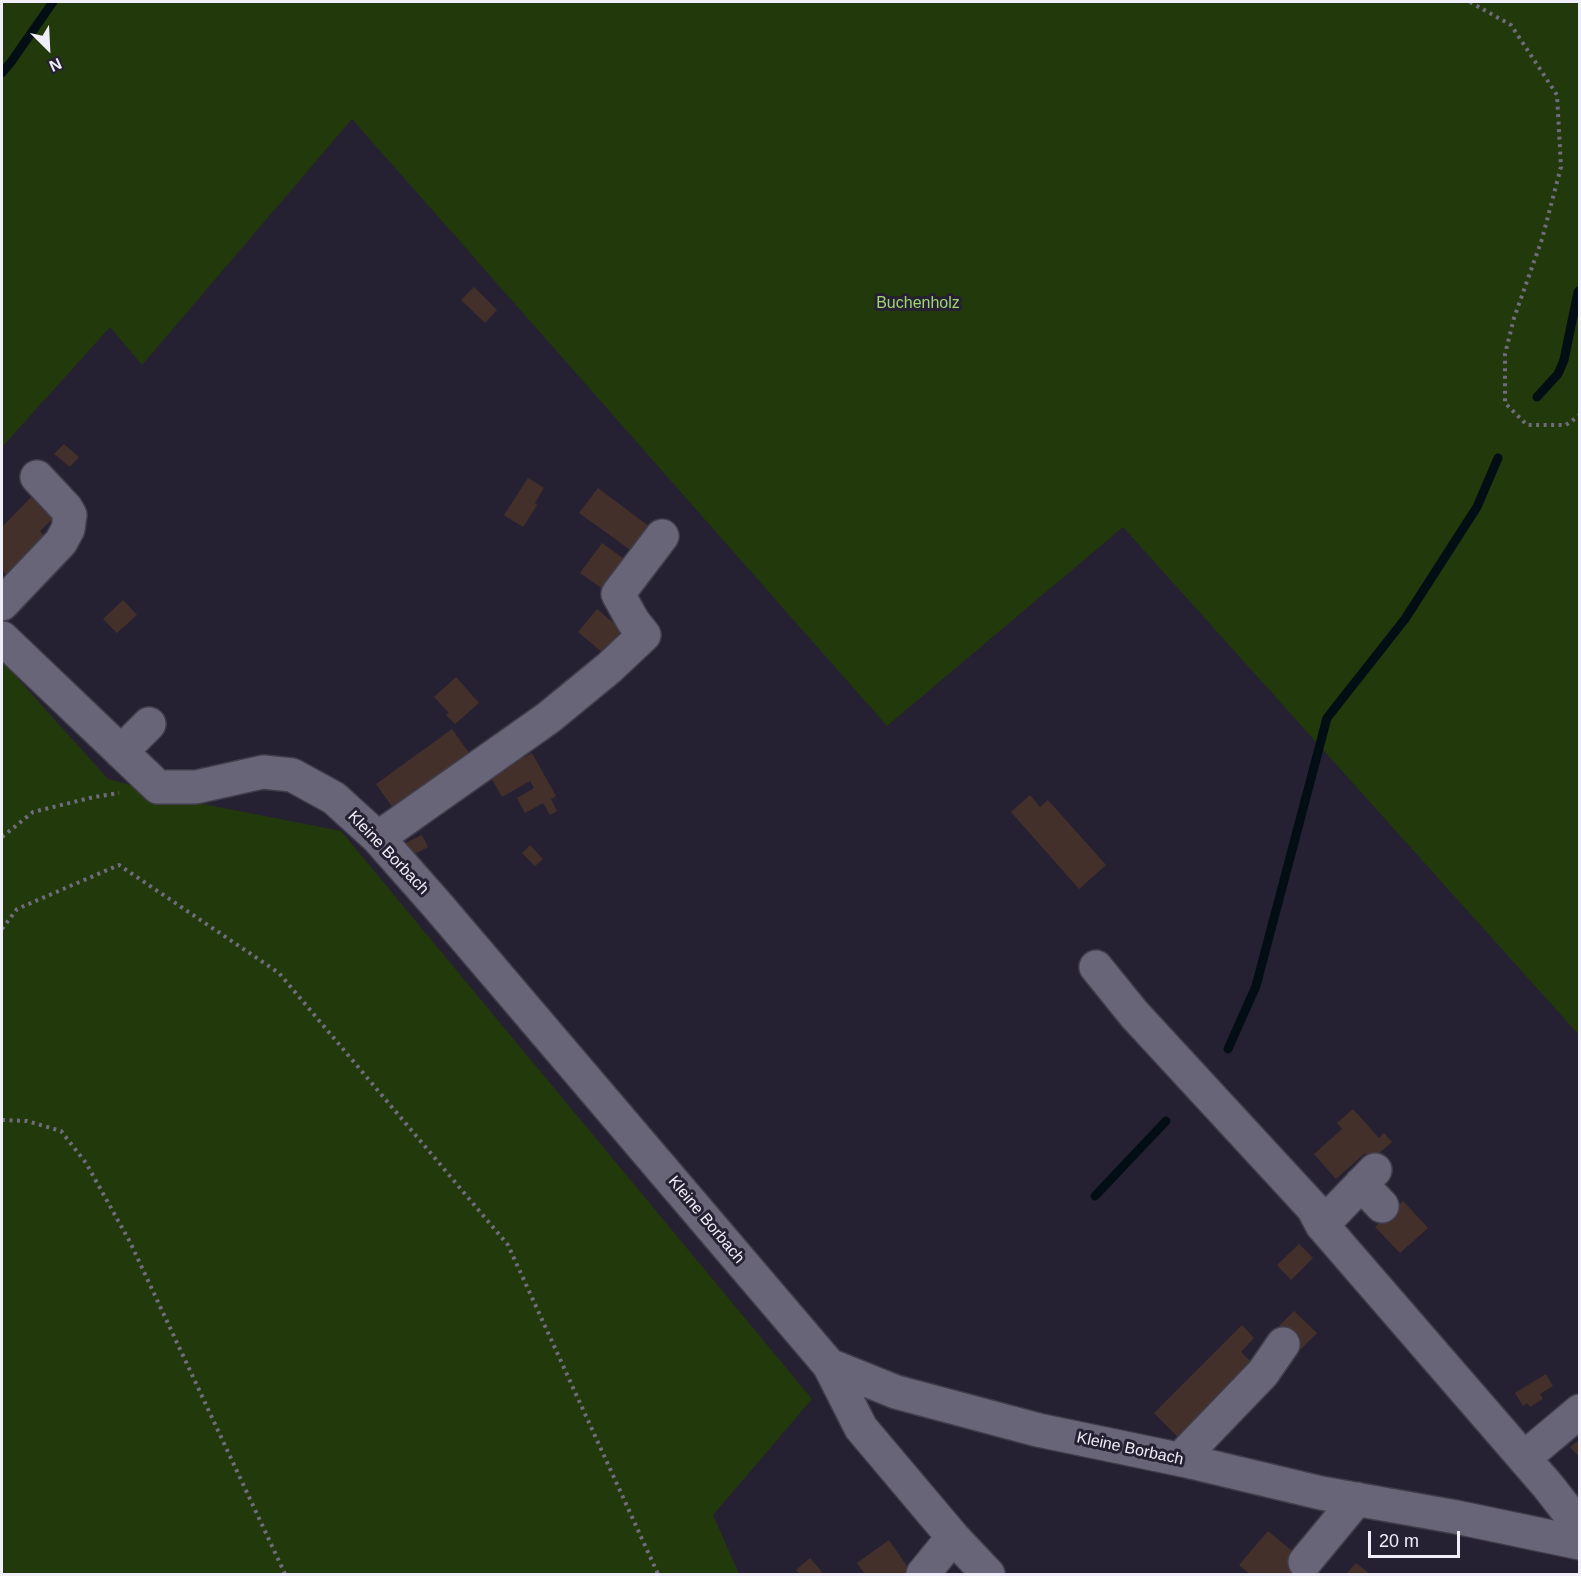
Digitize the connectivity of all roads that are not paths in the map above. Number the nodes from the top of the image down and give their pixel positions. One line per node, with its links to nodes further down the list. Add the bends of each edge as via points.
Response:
1 (37, 477): 3 (street, via 66,508 70,515 68,529 61,542)
2 (662, 536): 7 (street, via 618,594 644,635 548,718)
3 (2, 604)
4 (2, 638): 6 (street)
5 (149, 724): 6 (street)
6 (121, 752): 7 (street, Kleine Borbach, via 158,787 196,788 263,772 292,775 334,798)
7 (378, 838): 12 (street, Kleine Borbach)
8 (1096, 967): 10 (street, via 1134,1014 1313,1209)
9 (1373, 1187): 10 (street)
10 (1322, 1226): 14 (street)
11 (1283, 1344): 15 (street, via 1263,1373 1188,1451)
12 (829, 1365): 15 (street, Kleine Borbach, via 896,1392 962,1410); 18 (street, via 861,1428)
13 (1580, 1412): 14 (street)
14 (1524, 1458): 17 (street)
15 (1187, 1461): 16 (street, Kleine Borbach)
16 (1357, 1499): 19 (street, Kleine Borbach); 20 (street)
17 (1580, 1527)
18 (953, 1537): 21 (street); 22 (street)
19 (1580, 1543)
20 (1305, 1562)
21 (923, 1575)
22 (988, 1575)

